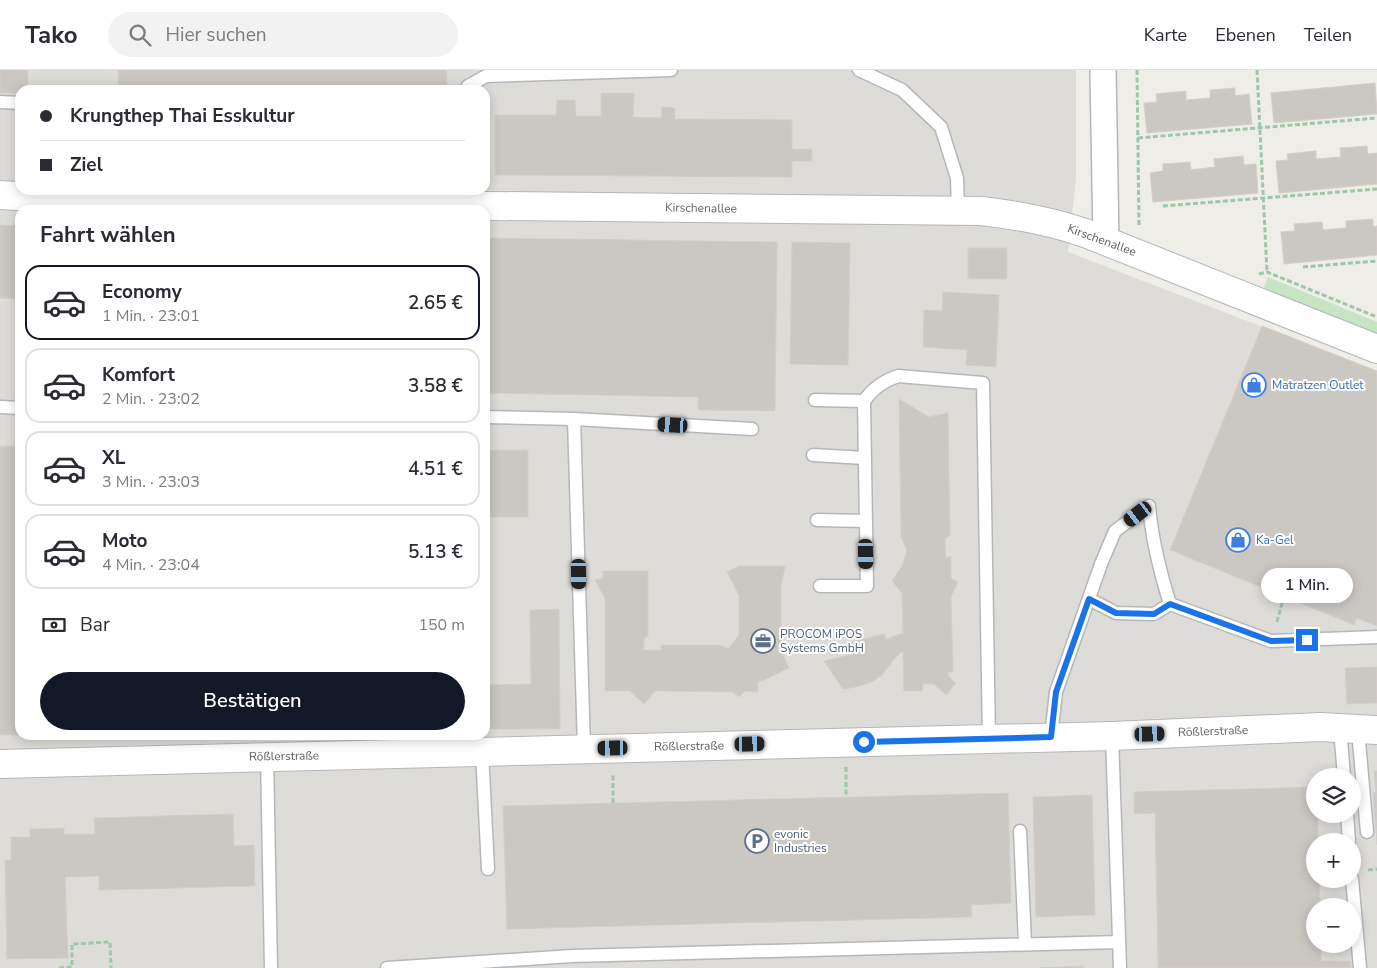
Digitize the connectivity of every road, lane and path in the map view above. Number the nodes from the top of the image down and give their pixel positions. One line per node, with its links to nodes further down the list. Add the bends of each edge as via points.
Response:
1 (671, 70): 6 (lane, via 486,76)
2 (859, 70): 17 (lane, via 902,90 941,127 957,178)
3 (1103, 70): 18 (street)
4 (1137, 70): 11 (path)
5 (1257, 70): 10 (path)
6 (470, 85)
7 (0, 102): 8 (lane)
8 (15, 103)
9 (1377, 118): 10 (path)
10 (1260, 128): 11 (path); 15 (path)
11 (1138, 138): 19 (path)
12 (1377, 189): 15 (path)
13 (0, 195): 14 (main road, Kirschenallee, via 110,202)
14 (466, 198): 17 (main road, Kirschenallee)
15 (1264, 198): 16 (path); 22 (path, via 1267,272)
16 (1163, 206)
17 (958, 211): 18 (main road, Kirschenallee, via 1024,216)
18 (1106, 241): 19 (main road, Kirschenallee)
19 (1139, 254): 23 (main road, Kirschenallee)
20 (1377, 261): 21 (path)
21 (1303, 267)
22 (1377, 316)
23 (1377, 348)
24 (815, 400): 25 (lane)
25 (864, 401): 32 (lane); 44 (lane, via 872,390 898,376 983,383)
26 (0, 407): 27 (lane)
27 (15, 408)
28 (490, 417): 29 (lane)
29 (574, 419): 30 (lane); 45 (lane)
30 (752, 429)
31 (813, 455): 32 (lane)
32 (865, 458): 34 (lane)
33 (817, 520): 34 (lane)
34 (866, 521): 35 (lane, via 867,586)
35 (820, 586)
36 (1284, 596): 40 (path)
37 (1089, 599): 38 (lane, via 1116,613 1154,614); 38 (lane, via 1115,531 1149,506 1157,561); 43 (lane, via 1056,692)
38 (1170, 604): 40 (lane)
39 (1377, 637): 40 (lane)
40 (1271, 641)
41 (1358, 730): 42 (main road, Rößlerstraße, via 1320,727); 49 (lane); 51 (lane)
42 (1112, 736): 43 (main road, Rößlerstraße); 54 (lane)
43 (1051, 737): 44 (main road, Rößlerstraße)
44 (989, 739): 45 (main road, Rößlerstraße)
45 (584, 748): 46 (main road, Rößlerstraße)
46 (482, 752): 47 (main road, Rößlerstraße); 52 (lane)
47 (267, 756): 48 (main road, Rößlerstraße); 58 (lane)
48 (0, 764)
49 (1346, 768)
50 (1020, 831): 55 (lane)
51 (1367, 832)
52 (488, 869)
53 (1353, 888): 61 (lane)
54 (1119, 942): 55 (lane); 60 (lane)
55 (1024, 944): 59 (lane, via 572,956)
56 (59, 968): 57 (path, via 72,967 72,944 110,942)
57 (111, 968)
58 (271, 968)
59 (387, 968)
60 (1120, 968)
61 (1360, 968)

